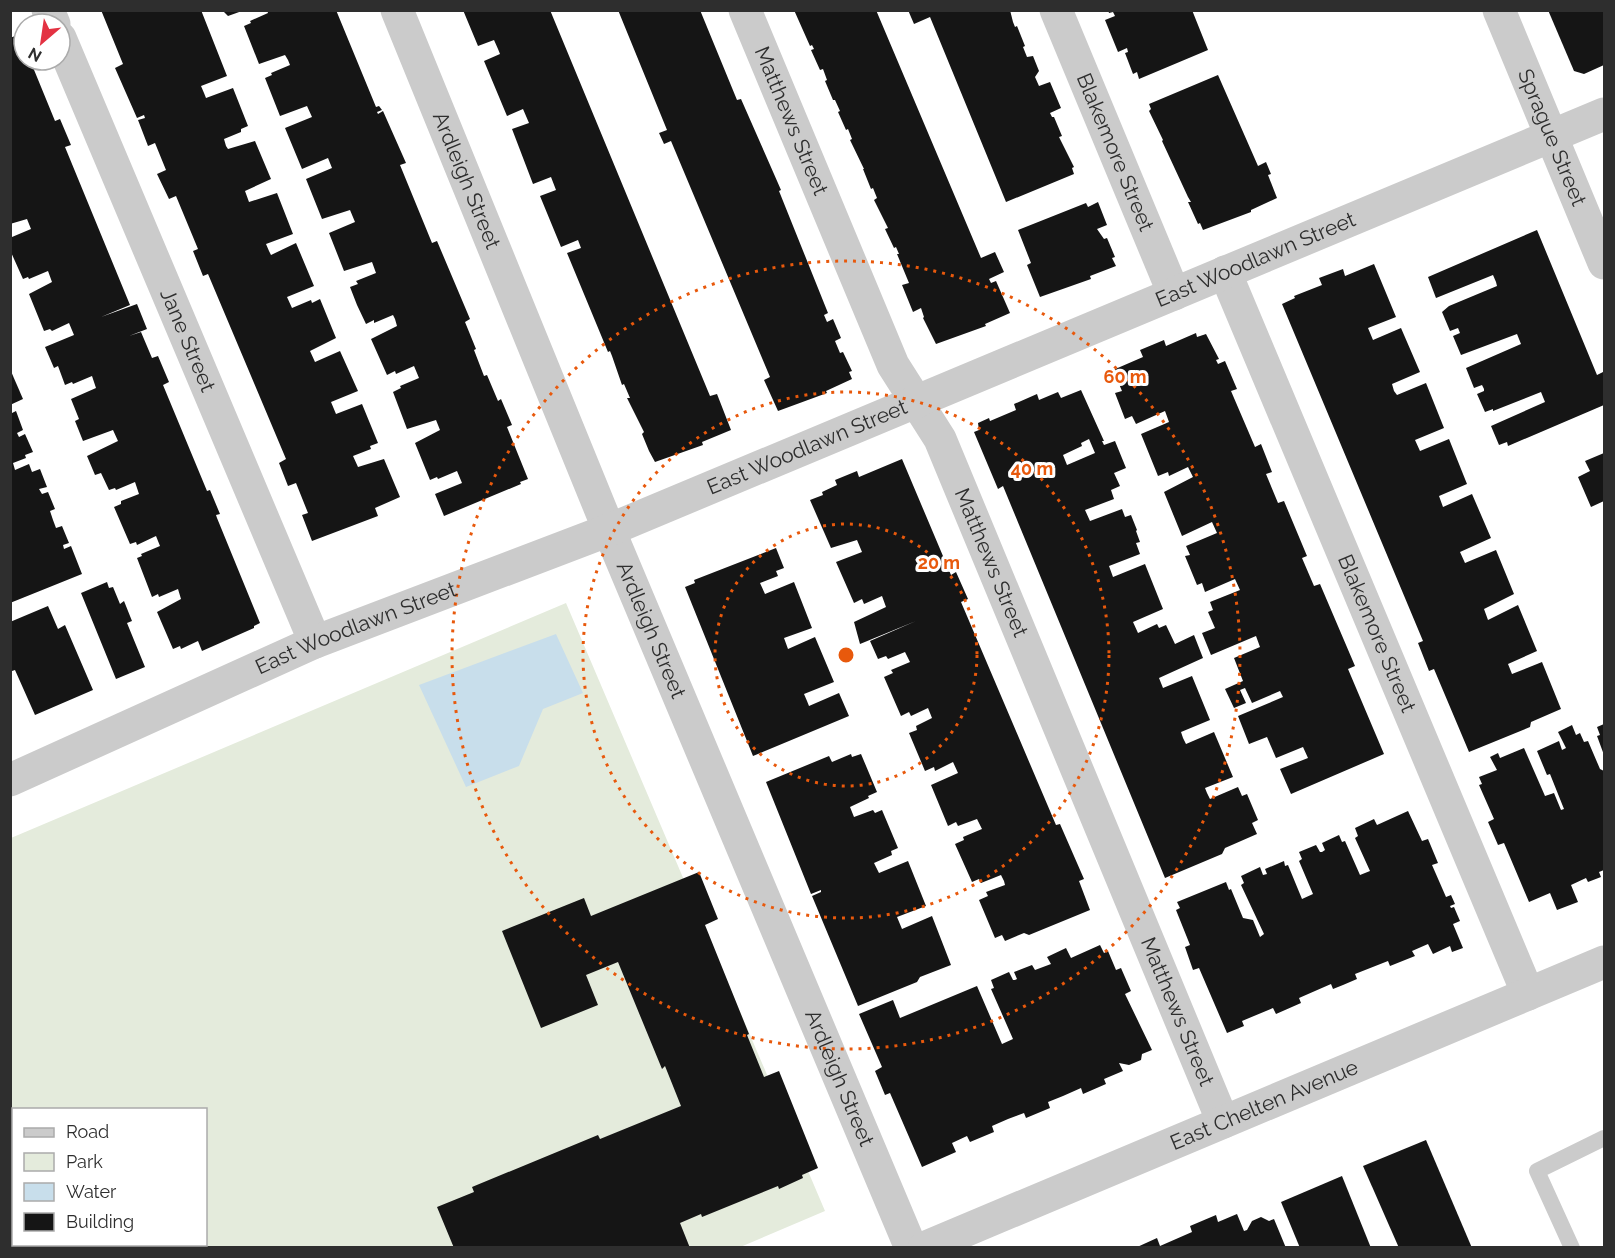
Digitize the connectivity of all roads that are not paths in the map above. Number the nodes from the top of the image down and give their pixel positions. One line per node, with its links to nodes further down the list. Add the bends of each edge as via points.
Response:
1 (396, 10): 12 (street, Ardleigh Street)
2 (745, 10): 11 (street, Matthews Street, via 885,347)
3 (1056, 10): 10 (street, Blakemore Street)
4 (1499, 10): 7 (street, Sprague Street)
5 (72, 66): 13 (street, Jane Street)
6 (1605, 114): 7 (street, East Woodlawn Street)
7 (1551, 137): 8 (street, Sprague Street); 9 (street, East Woodlawn Street)
8 (1601, 246)
9 (1225, 272): 10 (street, East Woodlawn Street); 16 (street, Blakemore Street)
10 (1174, 294): 11 (street, East Woodlawn Street)
11 (917, 401): 12 (street, East Woodlawn Street); 17 (street, Matthews Street, via 940,439)
12 (609, 530): 13 (street, East Woodlawn Street); 19 (street, Ardleigh Street)
13 (315, 642): 14 (street, East Woodlawn Street)
14 (13, 771)
15 (1605, 962): 16 (street, East Chelten Avenue)
16 (1528, 994): 17 (street, East Chelten Avenue)
17 (1223, 1122): 20 (street, East Chelten Avenue)
18 (1605, 1138): 21 (lane, via 1537,1171)
19 (911, 1248)
20 (924, 1248)
21 (1572, 1248)

